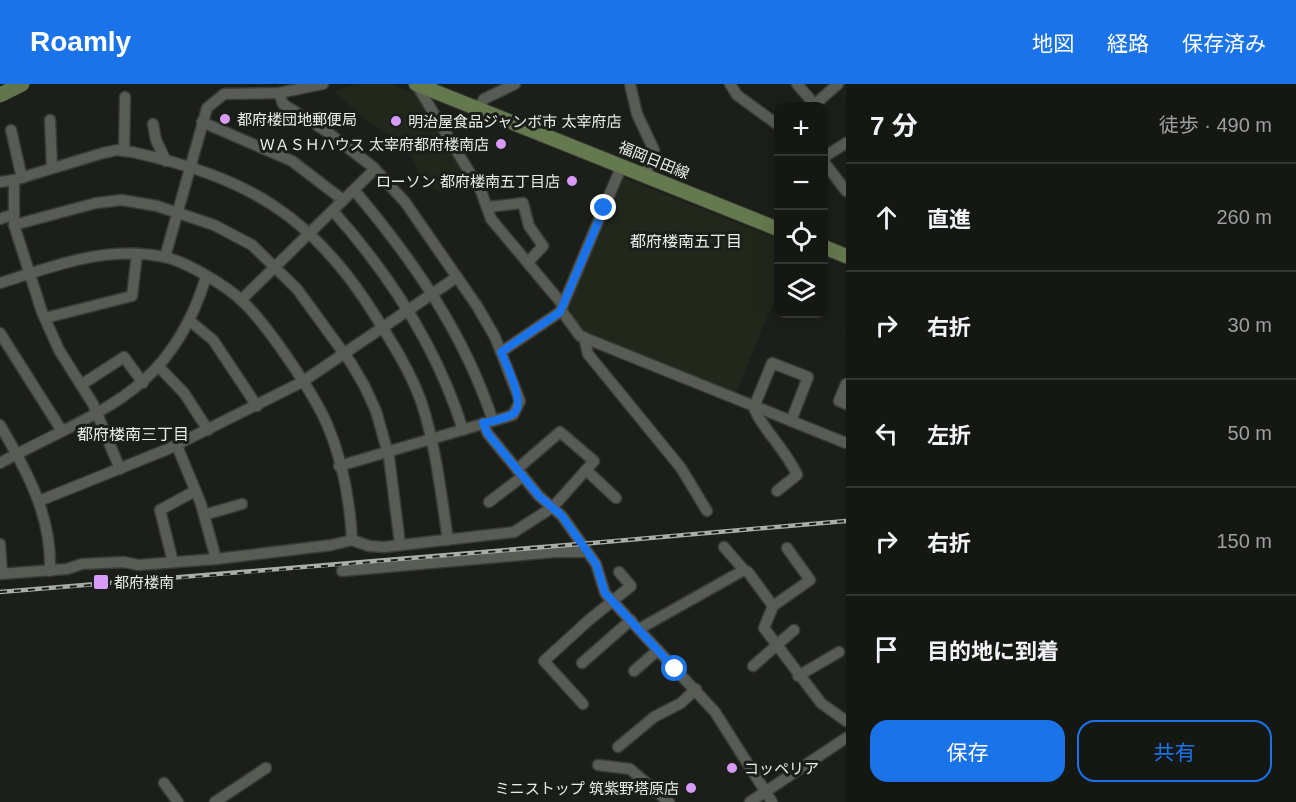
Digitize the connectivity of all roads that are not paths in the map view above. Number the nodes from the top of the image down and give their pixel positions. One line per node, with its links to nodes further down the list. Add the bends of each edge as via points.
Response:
1 (323, 84): 9 (street)
2 (416, 84): 13 (main road, 福岡日田線); 34 (street)
3 (515, 84): 13 (street, via 484,99)
4 (630, 84): 28 (street, via 637,114 654,150)
5 (730, 84): 16 (street, via 737,95)
6 (797, 84): 11 (street)
7 (838, 84): 12 (street)
8 (225, 87): 9 (street); 15 (street, via 207,108)
9 (279, 93): 27 (street, via 283,104 342,142)
10 (125, 97): 20 (street)
11 (811, 102)
12 (818, 102)
13 (479, 108): 23 (main road, 福岡日田線)
14 (50, 120): 25 (street)
15 (202, 122): 26 (street); 33 (street, via 292,161)
16 (774, 122)
17 (153, 124): 22 (street)
18 (11, 130): 29 (street)
19 (846, 143): 21 (street)
20 (124, 151): 22 (street); 25 (street)
21 (826, 156)
22 (166, 161): 26 (street)
23 (622, 165): 28 (main road, 福岡日田線); 53 (street)
24 (828, 167): 32 (street)
25 (52, 168): 29 (street)
26 (189, 168): 36 (street); 40 (street, via 259,195)
27 (375, 169): 31 (street); 49 (street, via 405,202)
28 (646, 175): 39 (main road, 福岡日田線)
29 (18, 179): 30 (street); 38 (street)
30 (0, 182)
31 (354, 190): 33 (street); 51 (street, via 394,238)
32 (846, 191)
33 (343, 200): 35 (street)
34 (488, 207): 45 (street, via 491,219); 45 (street, via 523,203 529,226 543,246)
35 (333, 211): 40 (street); 54 (street)
36 (177, 213): 38 (street, via 146,204 107,201); 44 (street); 46 (street, via 233,233)
37 (0, 219): 38 (street)
38 (14, 219): 47 (street)
39 (774, 227)
40 (310, 233): 46 (street); 57 (street, via 355,284)
41 (828, 249): 43 (main road)
42 (137, 254): 44 (street); 47 (street, via 93,255); 55 (street, via 132,296)
43 (846, 256)
44 (165, 257): 48 (street)
45 (529, 261): 53 (street)
46 (277, 267): 52 (street); 61 (street)
47 (29, 274): 50 (street); 55 (street)
48 (206, 276): 52 (street); 56 (street)
49 (457, 277): 51 (street); 60 (street)
50 (0, 284)
51 (432, 294): 54 (street); 72 (street, via 468,356)
52 (242, 300): 63 (street)
53 (562, 308): 59 (street); 60 (street)
54 (408, 311): 57 (street); 75 (street, via 446,380)
55 (45, 318): 66 (street)
56 (190, 321): 62 (street); 68 (street, via 217,345)
57 (383, 328): 61 (street); 77 (street, via 421,401)
58 (0, 333): 76 (street)
59 (584, 337): 69 (street); 94 (street, via 588,354 681,468)
60 (501, 352): 72 (street, via 519,405 513,415)
61 (345, 354): 63 (street); 80 (street, via 376,411)
62 (159, 367): 64 (street); 74 (street, via 184,393)
63 (302, 382): 68 (street); 83 (street, via 328,426)
64 (144, 383): 66 (street, via 124,357); 70 (street)
65 (846, 384): 67 (street, via 839,401)
66 (81, 385): 70 (street)
67 (846, 404)
68 (257, 405): 74 (street)
69 (754, 407): 71 (street); 71 (street, via 772,363 808,377); 88 (street, via 797,473)
70 (97, 413): 76 (street); 84 (street)
71 (791, 421): 78 (street)
72 (488, 422): 75 (street); 86 (street, via 488,434)
73 (0, 425): 81 (street)
74 (208, 430): 79 (street)
75 (463, 430): 77 (street)
76 (62, 431): 81 (street)
77 (431, 440): 80 (street); 97 (street)
78 (846, 443)
79 (177, 446): 84 (street); 87 (street)
80 (388, 452): 83 (street); 99 (street)
81 (17, 454): 82 (street); 90 (street)
82 (0, 463)
83 (339, 466): 96 (street)
84 (120, 469): 90 (street)
85 (586, 470): 86 (street, via 594,461 560,432); 89 (street); 93 (street)
86 (520, 472): 91 (street); 93 (street, via 539,496)
87 (195, 491): 95 (street); 104 (street, via 160,510)
88 (777, 491)
89 (616, 498)
90 (39, 501): 106 (street)
91 (489, 502)
92 (242, 504): 95 (street)
93 (554, 507): 97 (street, via 514,532); 102 (street)
94 (707, 511)
95 (204, 515): 103 (street)
96 (352, 540): 99 (street, via 369,546); 103 (street)
97 (448, 540): 99 (street)
98 (0, 544): 109 (street)
99 (400, 544)
100 (724, 546): 105 (street)
101 (787, 548): 111 (street, via 810,580)
102 (587, 552): 107 (street); 110 (street)
103 (216, 559): 104 (street)
104 (173, 562): 106 (street, via 82,564)
105 (744, 570): 111 (street); 113 (street)
106 (50, 571): 109 (street)
107 (342, 571)
108 (619, 572): 110 (street, via 631,586)
109 (1, 574)
110 (613, 602): 112 (street); 123 (street, via 544,661)
111 (773, 606): 115 (street, via 763,624)
112 (631, 620): 113 (street); 118 (street)
113 (639, 629): 116 (street)
114 (794, 630): 115 (street)
115 (775, 644): 119 (street); 121 (street)
116 (658, 650): 120 (street); 122 (street)
117 (839, 652): 121 (street)
118 (582, 663)
119 (753, 666)
120 (634, 671)
121 (798, 676): 124 (street, via 821,703)
122 (696, 689): 126 (street); 130 (street, via 715,711)
123 (583, 704)
124 (846, 721)
125 (846, 738): 130 (street)
126 (618, 747)
127 (598, 765): 133 (street, via 630,769)
128 (266, 768): 132 (street)
129 (164, 783): 131 (street)
130 (766, 791): 134 (street); 135 (street)
131 (178, 802)
132 (215, 802)
133 (669, 802)
134 (750, 802)
135 (772, 802)

